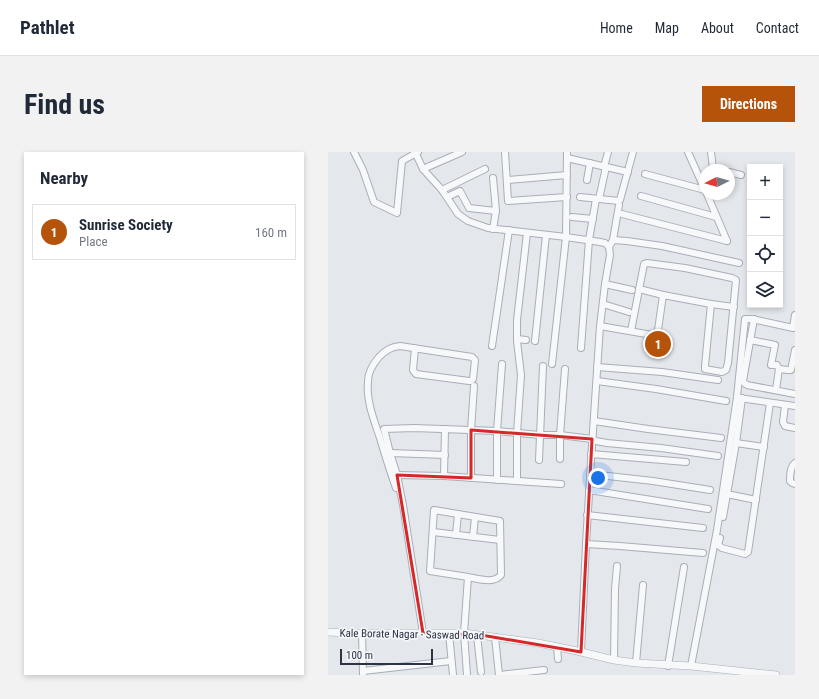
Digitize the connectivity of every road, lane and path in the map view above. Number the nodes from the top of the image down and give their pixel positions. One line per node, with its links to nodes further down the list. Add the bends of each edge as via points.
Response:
1 (354, 152): 2 (street, via 374,202 397,213 402,161)
2 (416, 152): 13 (street)
3 (462, 152): 13 (street)
4 (505, 152): 22 (street)
5 (608, 152): 12 (street)
6 (633, 152): 15 (street)
7 (688, 152): 20 (street)
8 (711, 152): 11 (street)
9 (567, 155): 10 (street); 18 (street)
10 (590, 163): 12 (street); 23 (street)
11 (712, 164)
12 (605, 167): 15 (street); 30 (street)
13 (423, 169): 25 (street)
14 (485, 169): 25 (street)
15 (628, 172): 30 (street, via 619,201)
16 (644, 174): 24 (street)
17 (735, 174): 19 (street)
18 (567, 175): 22 (street); 28 (street)
19 (741, 175)
20 (699, 177)
21 (493, 178): 33 (street)
22 (506, 180): 28 (street, via 508,201)
23 (587, 180)
24 (699, 188)
25 (442, 190): 27 (street)
26 (641, 196): 36 (street)
27 (447, 197): 33 (street, via 460,191 469,208); 38 (street, via 458,214 468,221)
28 (567, 197): 42 (street)
29 (580, 197): 30 (street)
30 (597, 199): 37 (street)
31 (709, 200): 36 (street)
32 (619, 205): 44 (street)
33 (496, 211): 38 (street)
34 (622, 214): 36 (street, via 727,241)
35 (572, 217): 37 (street)
36 (716, 217)
37 (593, 219): 43 (street)
38 (493, 228): 39 (street)
39 (509, 230): 40 (street); 63 (street)
40 (527, 233): 41 (street); 59 (street)
41 (546, 235): 42 (street); 62 (street)
42 (566, 237): 43 (street); 68 (street)
43 (589, 240): 45 (street, via 605,243); 65 (street)
44 (613, 240): 45 (street); 46 (street, via 662,246)
45 (609, 247): 47 (street)
46 (739, 263)
47 (605, 284): 48 (street); 50 (street)
48 (635, 289): 49 (street); 52 (street, via 644,264 685,268 736,280); 58 (street)
49 (663, 295): 51 (street); 58 (street, via 658,330 655,334)
50 (603, 304): 53 (street); 56 (street)
51 (711, 304): 52 (street); 52 (street, via 705,369 712,371 726,370)
52 (734, 307)
53 (629, 312)
54 (795, 315): 57 (street)
55 (754, 320): 57 (street); 61 (street); 78 (street, via 744,321)
56 (600, 326): 58 (street); 70 (street)
57 (794, 328)
58 (631, 331)
59 (517, 339): 60 (street); 88 (street, via 521,376)
60 (526, 340)
61 (750, 340): 72 (street, via 775,345 771,365 777,365); 76 (street, via 742,381 747,385)
62 (535, 341)
63 (492, 346)
64 (415, 348): 64 (street, via 413,370 416,374 472,381 474,358); 114 (street, via 400,346 386,350 375,362 369,373 368,382 371,410 396,488)
65 (581, 348)
66 (795, 350): 72 (street, via 791,370)
67 (502, 364): 87 (street)
68 (552, 364)
69 (543, 366): 89 (street)
70 (597, 367): 73 (street); 74 (street)
71 (565, 369): 90 (street)
72 (779, 369): 76 (street)
73 (718, 380)
74 (597, 381): 79 (street); 83 (street)
75 (474, 386): 86 (street)
76 (776, 390): 77 (street)
77 (795, 394)
78 (739, 398): 80 (street); 93 (street); 125 (street)
79 (726, 401)
80 (770, 403): 81 (street); 94 (street)
81 (785, 405): 82 (street); 84 (street, via 783,422 785,426)
82 (795, 406)
83 (594, 422): 91 (street); 92 (street)
84 (795, 428)
85 (446, 429): 86 (street); 95 (street, via 384,429); 97 (street)
86 (471, 430): 87 (street); 106 (street)
87 (497, 431): 88 (street); 107 (street)
88 (517, 433): 89 (street); 108 (street)
89 (540, 435): 90 (street); 100 (street)
90 (560, 436): 92 (street); 99 (street)
91 (721, 438)
92 (592, 439): 96 (street); 98 (street)
93 (736, 443): 94 (street); 113 (street)
94 (764, 446): 115 (street)
95 (390, 453): 97 (street); 104 (street)
96 (591, 454): 101 (street); 103 (street)
97 (445, 455): 105 (street)
98 (718, 456)
99 (560, 459)
100 (539, 460)
101 (686, 462)
102 (795, 463): 110 (street, via 792,466 790,481)
103 (590, 474): 111 (street); 112 (street)
104 (397, 475): 105 (street); 114 (street)
105 (444, 476): 106 (street)
106 (471, 478): 107 (street)
107 (497, 480): 108 (street)
108 (517, 480): 109 (street)
109 (561, 484)
110 (795, 484)
111 (589, 490): 116 (street); 118 (street)
112 (710, 490)
113 (727, 494): 115 (street); 125 (street)
114 (401, 496): 134 (street)
115 (756, 500): 125 (street, via 748,552 745,554 722,548)
116 (708, 509)
117 (458, 514): 119 (street); 121 (street, via 434,510); 122 (street)
118 (587, 515): 120 (street); 126 (street)
119 (475, 517): 123 (street); 124 (street, via 500,521)
120 (702, 528)
121 (433, 532): 122 (street); 130 (street, via 430,571)
122 (456, 535): 123 (street)
123 (473, 537): 124 (street)
124 (500, 540): 130 (street, via 501,575 498,579 494,581)
125 (717, 540): 146 (street)
126 (586, 544): 127 (street); 140 (street)
127 (703, 553)
128 (617, 566): 142 (street)
129 (684, 567): 145 (street)
130 (468, 577): 136 (street)
131 (643, 585): 144 (street)
132 (328, 632): 133 (street, Kale Borate Nagar - Saswad Road)
133 (362, 633): 134 (street, Kale Borate Nagar - Saswad Road); 149 (street)
134 (424, 633): 135 (street, Kale Borate Nagar - Saswad Road)
135 (449, 633): 136 (street, Kale Borate Nagar - Saswad Road); 143 (street)
136 (464, 633): 137 (street, Kale Borate Nagar - Saswad Road); 151 (street)
137 (477, 634): 138 (street, Kale Borate Nagar - Saswad Road); 148 (street)
138 (495, 637): 139 (street, Kale Borate Nagar - Saswad Road); 152 (street)
139 (557, 647): 140 (street, Kale Borate Nagar - Saswad Road); 141 (street)
140 (581, 652): 142 (street, Kale Borate Nagar - Saswad Road)
141 (558, 659)
142 (614, 660): 144 (street, Kale Borate Nagar - Saswad Road)
143 (451, 661): 149 (street); 150 (street)
144 (636, 663): 145 (street, Kale Borate Nagar - Saswad Road)
145 (668, 666): 146 (street, Kale Borate Nagar - Saswad Road)
146 (691, 666): 153 (street, Kale Borate Nagar - Saswad Road)
147 (544, 670): 152 (street)
148 (481, 672)
149 (363, 673)
150 (453, 675)
151 (468, 675)
152 (499, 675)
153 (776, 675)

